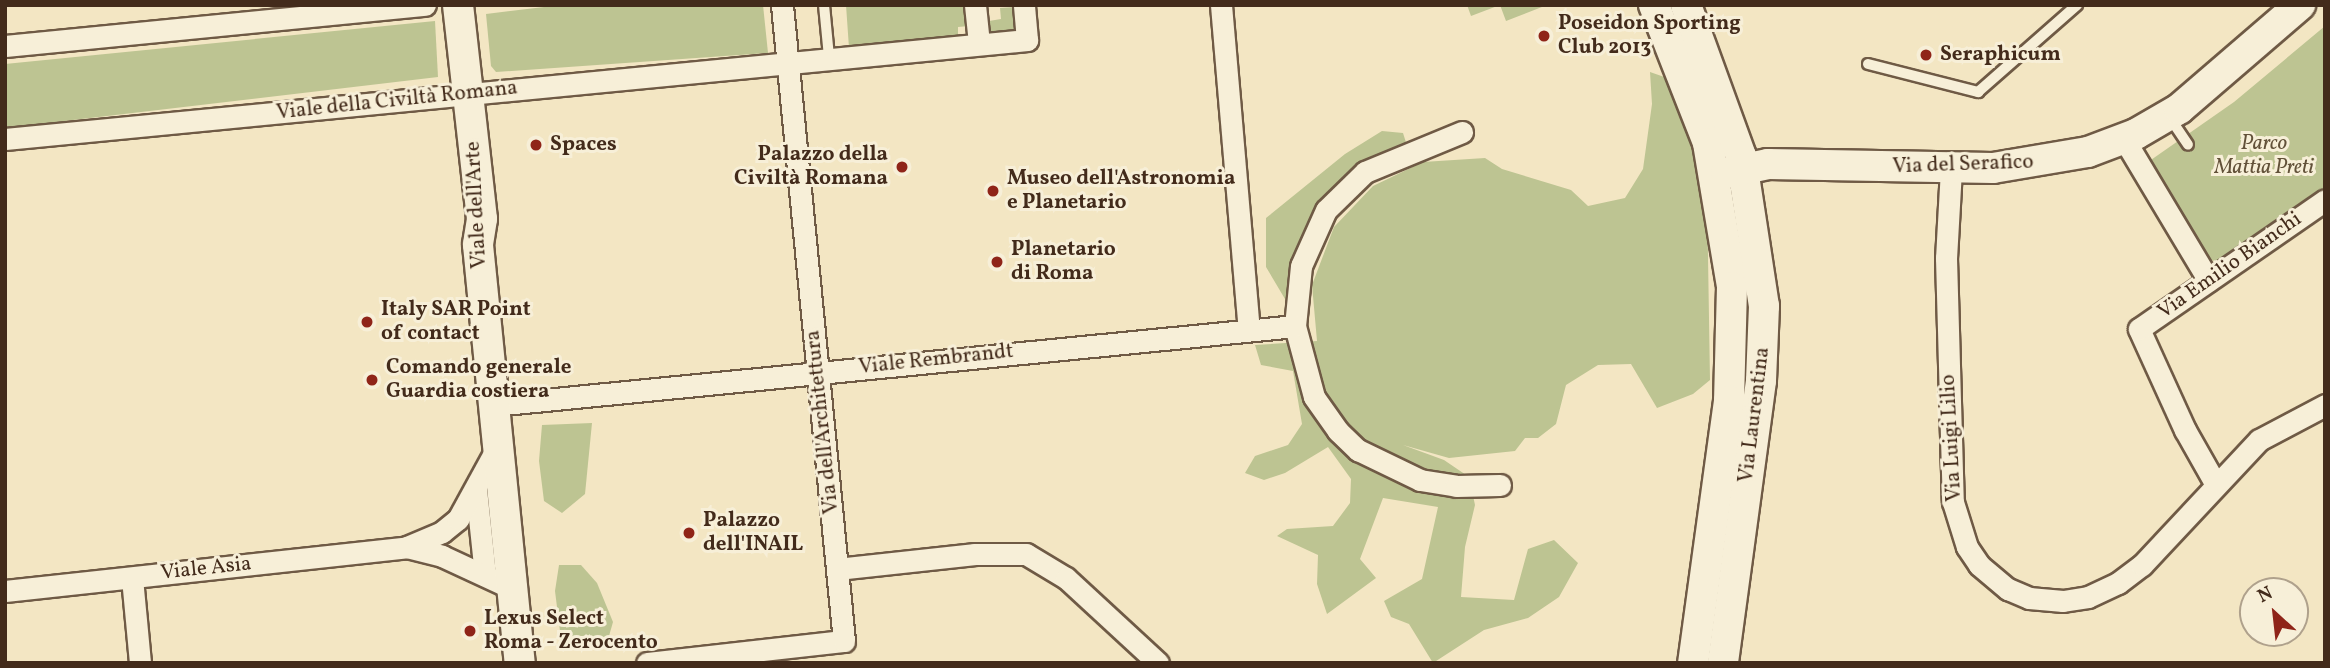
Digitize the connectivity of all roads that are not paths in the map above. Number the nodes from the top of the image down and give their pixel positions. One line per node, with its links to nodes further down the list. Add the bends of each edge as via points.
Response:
1 (425, 5): 13 (street)
2 (458, 5): 17 (main road, Viale dell'Arte)
3 (782, 5): 15 (street, Via dell'Architettura)
4 (824, 5): 14 (lane)
5 (975, 5): 12 (street)
6 (1024, 5): 12 (street, Viale della Civiltà Romana, via 1027,40)
7 (1221, 5): 28 (street)
8 (1654, 5): 24 (main road, Via Laurentina, via 1698,114)
9 (1686, 5): 24 (main road, Via Laurentina, via 1728,113)
10 (2077, 5): 16 (lane, via 1978,92)
11 (2300, 5): 18 (main road, Via del Serafico)
12 (979, 44): 14 (street, Viale della Civiltà Romana)
13 (5, 46)
14 (829, 57): 15 (street, Viale della Civiltà Romana)
15 (788, 61): 17 (street, Viale della Civiltà Romana); 29 (street, Via dell'Architettura)
16 (1868, 64)
17 (469, 93): 20 (street, Viale della Civiltà Romana); 30 (main road, Viale dell'Arte)
18 (2168, 116): 21 (main road, Via del Serafico); 22 (lane)
19 (1461, 132): 27 (street, via 1365,172 1326,210 1301,266)
20 (5, 139)
21 (2124, 139): 23 (main road, Via del Serafico, via 2053,161); 26 (street)
22 (2188, 145)
23 (1951, 169): 24 (main road, Via del Serafico, via 1776,164); 33 (street, Via Luigi Lilio, via 1946,258 1954,502 1963,539 1979,565 1996,581 2029,598 2063,601 2088,597 2142,565)
24 (1730, 172): 46 (main road, Via Laurentina, via 1731,370); 47 (main road, Via Laurentina, via 1761,269 1764,343)
25 (2325, 200): 26 (street, Via Emilio Bianchi)
26 (2209, 281): 33 (street, Via Emilio Bianchi, via 2139,329)
27 (1294, 326): 28 (street, Viale Rembrandt); 34 (street, via 1314,397 1331,423 1359,450 1390,469 1435,484)
28 (1249, 330): 29 (street, Viale Rembrandt)
29 (818, 372): 30 (street, Viale Rembrandt); 37 (street, Via dell'Architettura)
30 (494, 405): 32 (main road, Viale dell'Arte)
31 (2325, 405): 33 (street, Via Luigi Lilio, via 2259,440)
32 (498, 446): 35 (street); 40 (main road, Viale dell'Arte)
33 (2215, 483)
34 (1500, 485)
35 (477, 489): 36 (street, via 452,526); 38 (street)
36 (407, 547): 38 (street); 39 (street, Viale Asia)
37 (837, 569): 44 (street, Via dell'Architettura, via 844,641); 45 (street, via 1016,552 1049,564)
38 (485, 575): 40 (street)
39 (132, 578): 41 (street, Viale Asia); 42 (street)
40 (513, 589): 43 (main road, Viale dell'Arte)
41 (5, 591)
42 (141, 663)
43 (520, 663)
44 (647, 663)
45 (1157, 663)
46 (1693, 663)
47 (1723, 663)

